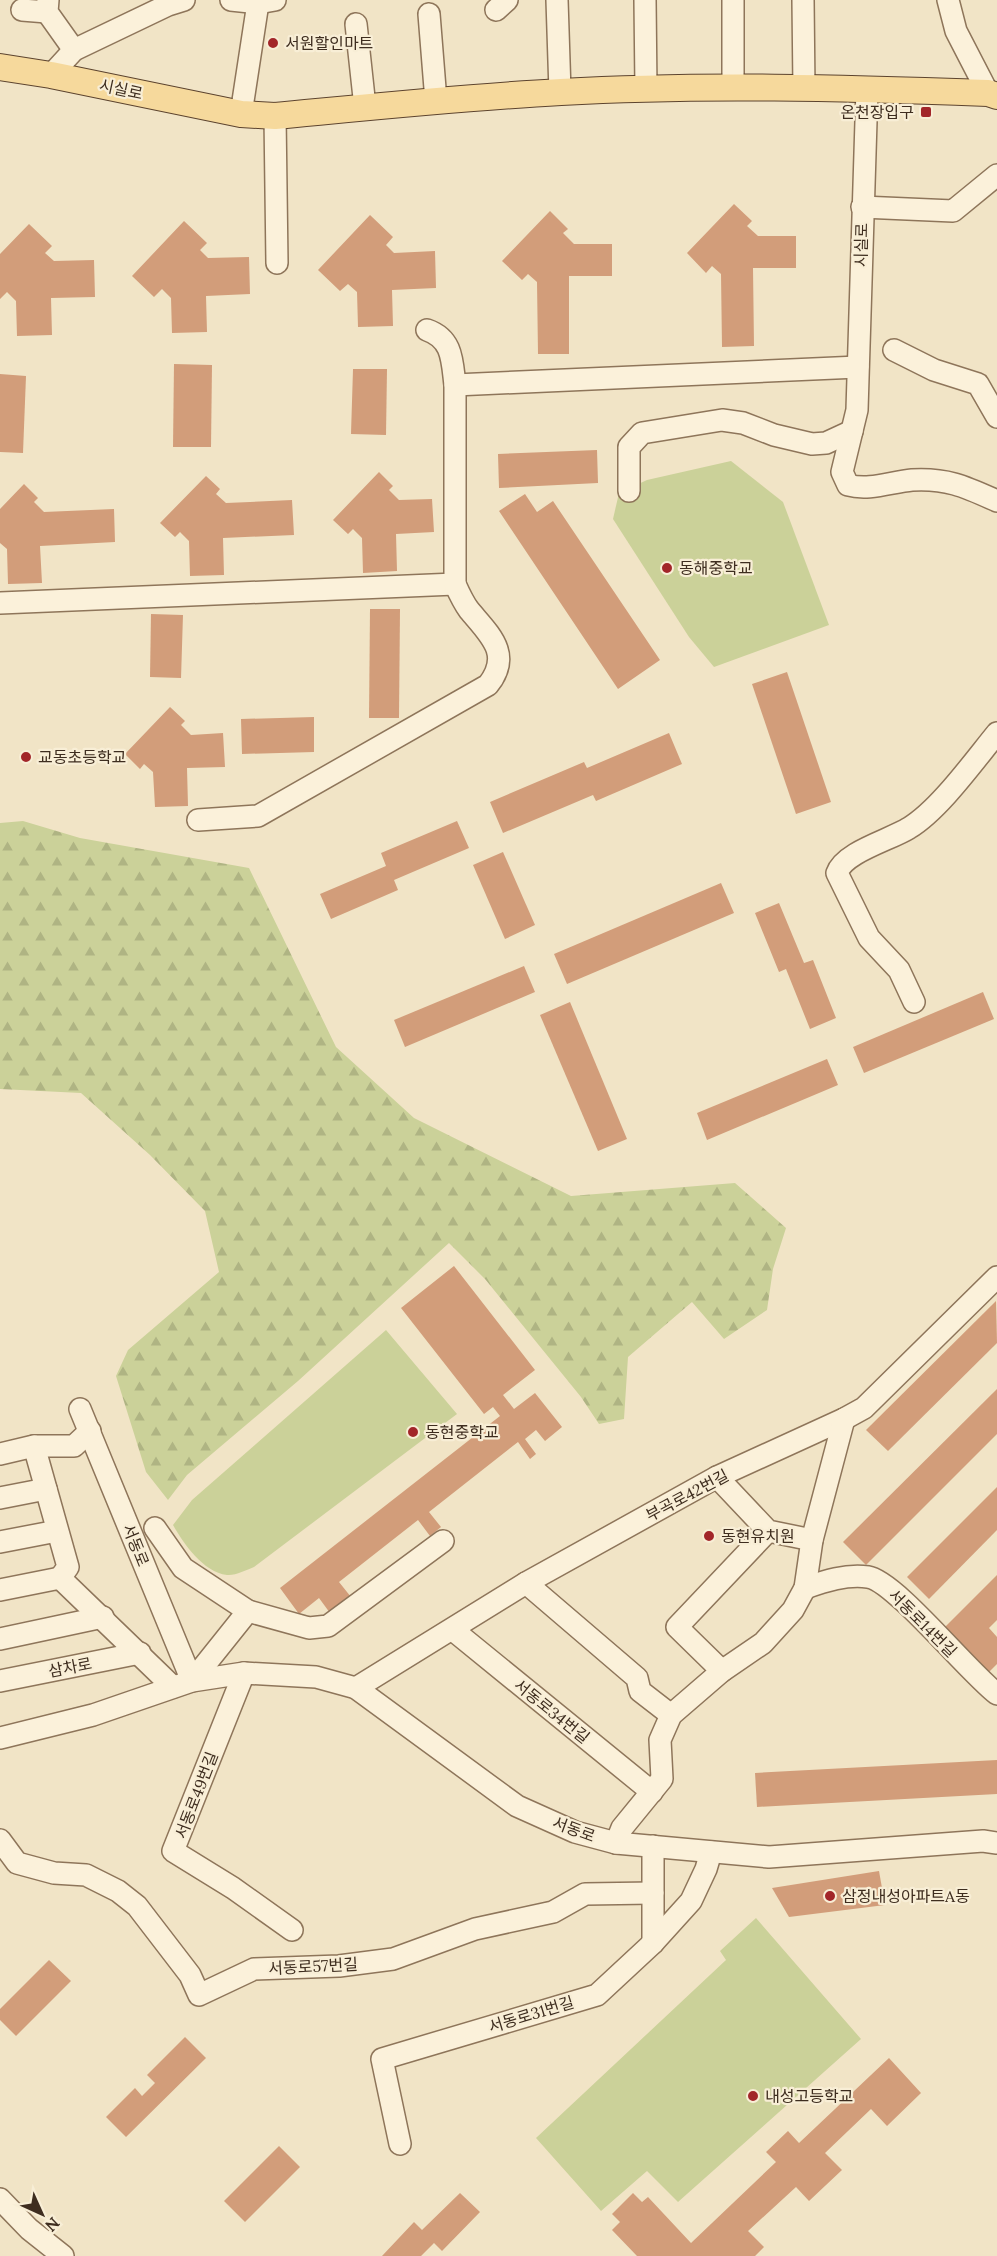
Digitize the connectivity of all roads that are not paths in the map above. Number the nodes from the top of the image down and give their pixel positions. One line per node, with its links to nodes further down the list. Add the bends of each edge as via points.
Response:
1 (231, 0): 7 (street)
2 (557, 0): 20 (street)
3 (645, 0): 17 (street)
4 (733, 0): 16 (street)
5 (803, 0): 18 (street)
6 (948, 0): 21 (street, via 956,31)
7 (266, 1): 24 (street)
8 (173, 2): 13 (street)
9 (48, 6): 10 (street); 13 (street)
10 (22, 10)
11 (429, 14): 22 (street)
12 (356, 24): 23 (street)
13 (74, 50): 15 (street)
14 (0, 67): 15 (main road, 시실로)
15 (51, 75): 24 (main road, 시실로)
16 (733, 88): 17 (main road, 시실로); 18 (main road, 시실로)
17 (646, 89): 20 (main road, 시실로)
18 (804, 89): 19 (main road, 시실로)
19 (867, 89): 21 (main road, 시실로); 27 (street)
20 (560, 92): 22 (main road, 시실로)
21 (992, 94)
22 (436, 101): 23 (main road, 시실로)
23 (365, 107): 25 (main road, 시실로)
24 (241, 114): 25 (main road, 시실로)
25 (276, 116): 28 (street)
26 (997, 175): 27 (street, 시실로, via 953,211)
27 (862, 207): 31 (street, 시실로)
28 (277, 263)
29 (427, 330): 32 (street, via 446,342)
30 (894, 351): 33 (street, via 934,370 978,384)
31 (858, 367): 32 (street); 34 (street, 시실로, via 857,410)
32 (455, 385): 37 (street)
33 (997, 417)
34 (852, 430): 35 (street, via 826,443 812,444 723,420 642,433 629,447); 36 (street, 시실로, via 842,472 848,485 858,488 913,480 945,482)
35 (629, 490)
36 (997, 501)
37 (455, 585): 38 (street); 40 (street, via 495,643 498,663 488,685 258,816)
38 (0, 603)
39 (997, 734): 41 (street, via 925,817 845,860 837,873 870,938 899,970)
40 (198, 820)
41 (914, 1002)
42 (997, 1277): 44 (street, 부곡로42번길, via 864,1408)
43 (80, 1409): 45 (street, 서동로)
44 (844, 1419): 48 (street, 부곡로42번길); 54 (street)
45 (90, 1431): 46 (street, via 74,1446); 69 (street, 서동로)
46 (34, 1446): 47 (street); 49 (street)
47 (0, 1454)
48 (717, 1477): 53 (street); 58 (street, 부곡로42번길)
49 (46, 1489): 50 (street); 52 (street)
50 (0, 1498)
51 (155, 1528): 61 (street, via 183,1568)
52 (57, 1531): 56 (street); 57 (street, via 68,1567)
53 (768, 1531): 54 (street); 66 (street, via 677,1627)
54 (812, 1540): 59 (street)
55 (443, 1541): 61 (street, via 328,1626 309,1628)
56 (0, 1542)
57 (60, 1578): 60 (street); 62 (street)
58 (526, 1583): 63 (street, 부곡로42번길); 72 (street, via 637,1678 640,1691)
59 (805, 1588): 66 (street, via 793,1610 763,1643); 71 (street, 서동로14번길, via 854,1577 881,1583)
60 (0, 1590)
61 (248, 1611): 69 (street)
62 (103, 1617): 64 (street); 65 (street)
63 (453, 1630): 70 (street, 부곡로42번길); 74 (street, 서동로34번길)
64 (0, 1639)
65 (140, 1653): 68 (street, 삼차로); 69 (street)
66 (722, 1671): 72 (street)
67 (244, 1673): 69 (street, 서동로); 70 (street, 서동로, via 316,1677); 81 (street, 서동로49번길, via 174,1851)
68 (0, 1681)
69 (183, 1684): 73 (street, 서동로, via 93,1715)
70 (356, 1688): 76 (street, 서동로, via 517,1806 575,1832)
71 (996, 1692)
72 (671, 1715): 74 (street, via 660,1740 662,1779)
73 (1, 1740)
74 (652, 1792): 76 (street, via 622,1828)
75 (0, 1840): 80 (street, 서동로57번길, via 16,1863 54,1873 86,1875 118,1891 136,1906 184,1966 199,1995 254,1969 339,1966 393,1959 475,1929 553,1912 585,1894)
76 (616, 1843): 78 (street, 서동로)
77 (997, 1843): 79 (street, 서동로, via 769,1857)
78 (652, 1846): 79 (street, 서동로); 80 (street)
79 (711, 1852): 82 (street, via 691,1901)
80 (652, 1893): 82 (street)
81 (292, 1930)
82 (653, 1943): 83 (street, 서동로31번길, via 597,1995 382,2059)
83 (400, 2144)
84 (0, 2199): 85 (street)
85 (63, 2256)

